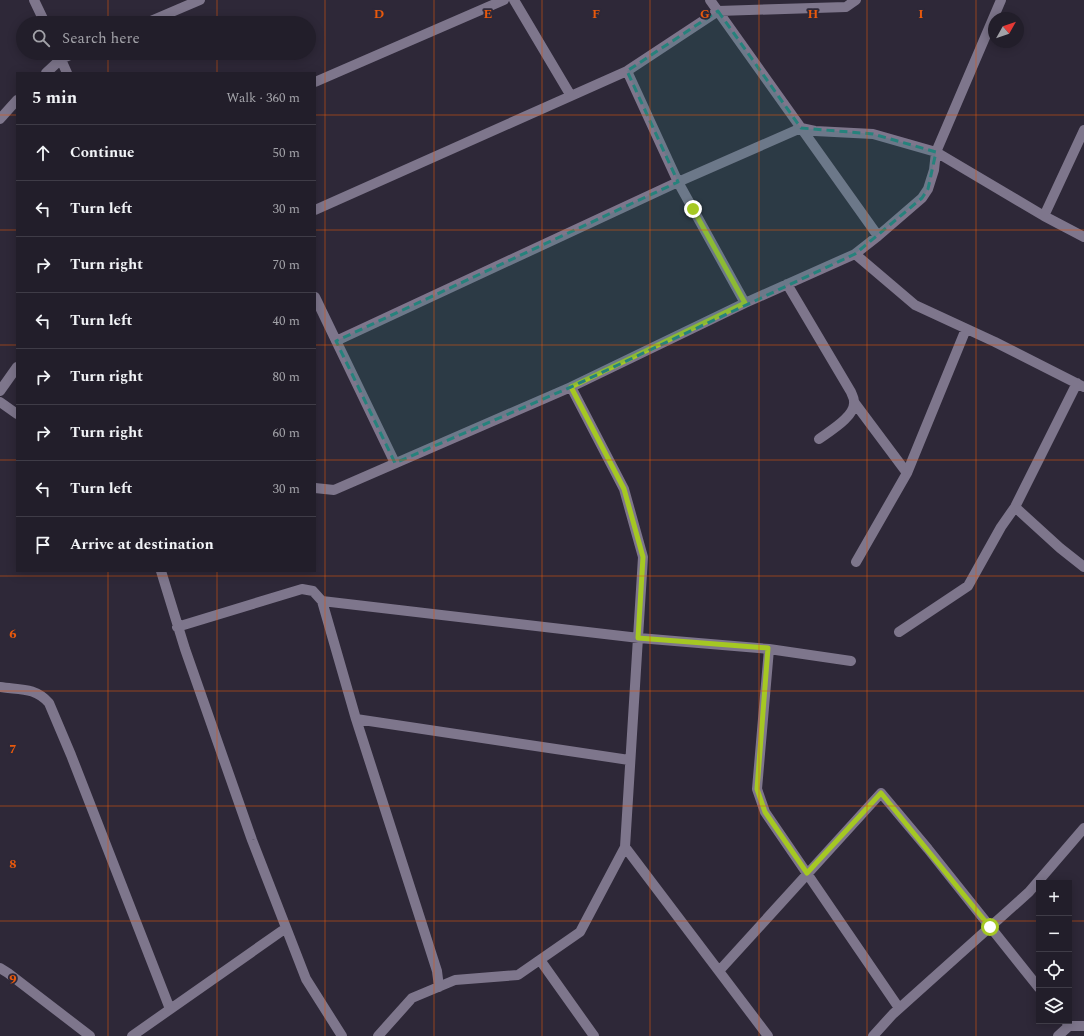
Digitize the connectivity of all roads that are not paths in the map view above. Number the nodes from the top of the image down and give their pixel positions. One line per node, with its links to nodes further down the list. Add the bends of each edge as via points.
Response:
1 (34, 0): 9 (street)
2 (200, 0): 10 (street)
3 (504, 0): 16 (street)
4 (514, 0): 17 (street)
5 (710, 0): 8 (street)
6 (856, 0): 8 (street, via 846,7)
7 (1001, 0): 22 (street)
8 (718, 11): 13 (street); 20 (street)
9 (42, 16)
10 (162, 16)
11 (57, 60): 14 (street)
12 (62, 60): 15 (street)
13 (627, 71): 17 (street); 23 (street)
14 (47, 72)
15 (67, 72)
16 (316, 82)
17 (571, 96): 24 (street)
18 (16, 101): 19 (street)
19 (0, 118)
20 (801, 128): 22 (street, via 873,134); 23 (street); 26 (street)
21 (1084, 130): 25 (street)
22 (936, 152): 25 (street); 26 (street, via 934,170 922,198)
23 (678, 182): 31 (street); 33 (street)
24 (316, 210)
25 (1044, 216): 27 (street)
26 (878, 236): 28 (street)
27 (1084, 237)
28 (854, 254): 29 (street); 32 (street, via 915,305)
29 (787, 284): 31 (street); 39 (street, via 851,392)
30 (316, 299): 33 (street)
31 (745, 303): 36 (street)
32 (966, 329): 35 (street); 43 (street)
33 (336, 341): 42 (street)
34 (16, 368): 37 (street)
35 (1080, 385): 45 (street)
36 (571, 387): 42 (street); 52 (street, via 624,489 643,557)
37 (0, 391)
38 (0, 402): 40 (street)
39 (854, 402): 41 (street, via 849,416); 43 (street)
40 (16, 413)
41 (819, 439)
42 (395, 463): 44 (street, via 334,490)
43 (907, 473): 46 (street)
44 (316, 488)
45 (1014, 507): 47 (street); 51 (street, via 968,586)
46 (856, 562)
47 (1084, 567)
48 (161, 572): 50 (street)
49 (322, 601): 50 (street, via 313,591 302,589); 52 (street); 56 (street)
50 (177, 627): 62 (street, via 252,840)
51 (899, 632)
52 (638, 638): 53 (street); 57 (street)
53 (768, 648): 54 (street); 60 (street, via 757,789 765,812)
54 (850, 661)
55 (0, 687): 69 (street, via 36,692 49,703)
56 (356, 719): 57 (street); 67 (street, via 437,970)
57 (629, 760): 59 (street)
58 (1084, 828): 61 (street, via 1029,892)
59 (625, 847): 63 (street, via 580,932); 65 (street)
60 (807, 873): 61 (street, via 881,793); 65 (street); 68 (street)
61 (990, 927): 66 (street); 68 (street)
62 (286, 928): 69 (street); 75 (street, via 306,979)
63 (540, 960): 67 (street, via 518,975 455,980); 77 (street)
64 (0, 968): 73 (street)
65 (719, 971): 78 (street)
66 (1036, 984)
67 (439, 987): 76 (street, via 412,998)
68 (899, 1008): 79 (street)
69 (170, 1009): 74 (street)
70 (1066, 1024): 80 (street)
71 (1072, 1024): 72 (street)
72 (1084, 1026)
73 (90, 1036)
74 (132, 1036)
75 (342, 1036)
76 (378, 1036)
77 (594, 1036)
78 (768, 1036)
79 (873, 1036)
80 (1058, 1036)

